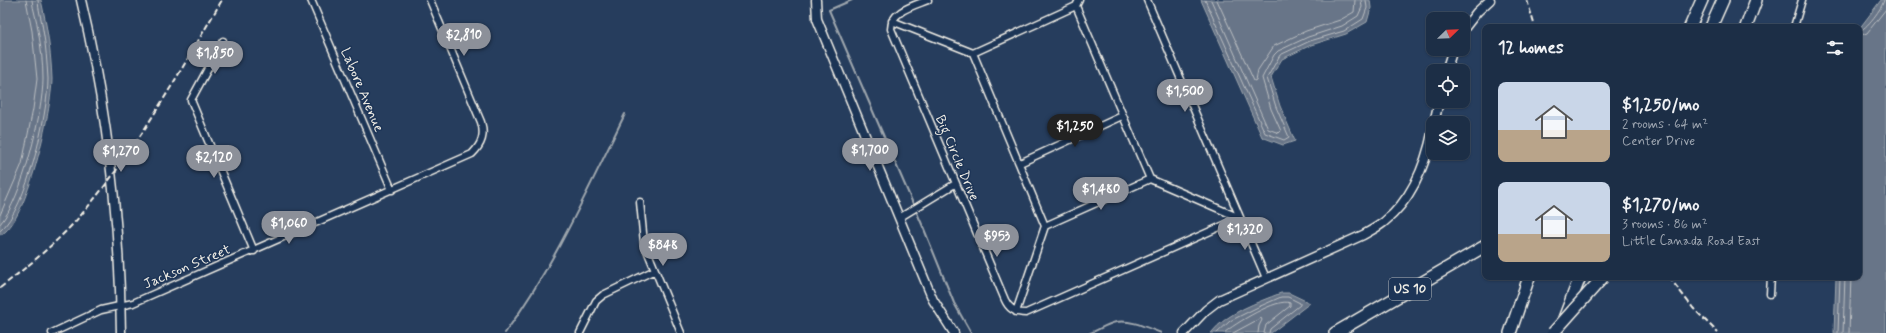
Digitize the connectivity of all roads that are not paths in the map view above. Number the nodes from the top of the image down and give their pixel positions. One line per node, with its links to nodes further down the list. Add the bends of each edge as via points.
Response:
1 (81, 0): 40 (street, via 96,73 112,184)
2 (311, 0): 26 (street, Labore Avenue)
3 (430, 0): 26 (street, Jackson Street, via 481,122 481,142 472,154)
4 (816, 0): 28 (street, via 817,19)
5 (928, 0): 13 (street, via 897,14)
6 (1147, 0): 29 (street)
7 (1490, 0): 14 (street)
8 (1702, 0): 15 (highway)
9 (1723, 0): 16 (highway)
10 (1756, 0): 17 (highway)
11 (1802, 0): 18 (street)
12 (1078, 3): 20 (street); 21 (street)
13 (892, 21): 20 (street); 25 (street, Big Circle Drive, via 891,29)
14 (1470, 21)
15 (1691, 24)
16 (1713, 24)
17 (1747, 24)
18 (1795, 24)
19 (223, 41): 32 (street, via 192,100)
20 (973, 53): 23 (street)
21 (1122, 116): 23 (street); 24 (street)
22 (1426, 158): 34 (street, via 1405,199 1384,223 1363,235)
23 (1020, 163): 30 (street)
24 (1150, 179): 29 (street); 30 (street)
25 (955, 184): 28 (street); 41 (street, Big Circle Drive, via 1007,305)
26 (392, 190): 32 (street, Jackson Street)
27 (640, 202): 33 (street, via 644,243)
28 (899, 218): 46 (street, via 933,300)
29 (1240, 218): 34 (street); 41 (street, via 1026,313)
30 (1045, 226): 41 (street)
31 (1482, 248): 48 (highway, US 10)
32 (254, 251): 40 (street, Jackson Street)
33 (654, 270): 44 (street, via 603,295 596,301); 45 (street)
34 (1266, 278): 47 (street, via 1219,300)
35 (1529, 280): 49 (highway)
36 (1579, 280): 51 (highway)
37 (1600, 280): 50 (highway, bridge)
38 (1771, 280): 39 (street)
39 (1770, 294)
40 (121, 306): 42 (street, Jackson Street, via 101,310); 43 (street)
41 (1016, 312)
42 (52, 333)
43 (121, 333)
44 (580, 333)
45 (681, 333)
46 (954, 333)
47 (1184, 333)
48 (1335, 333)
49 (1510, 333)
50 (1553, 333)
51 (1559, 333)

